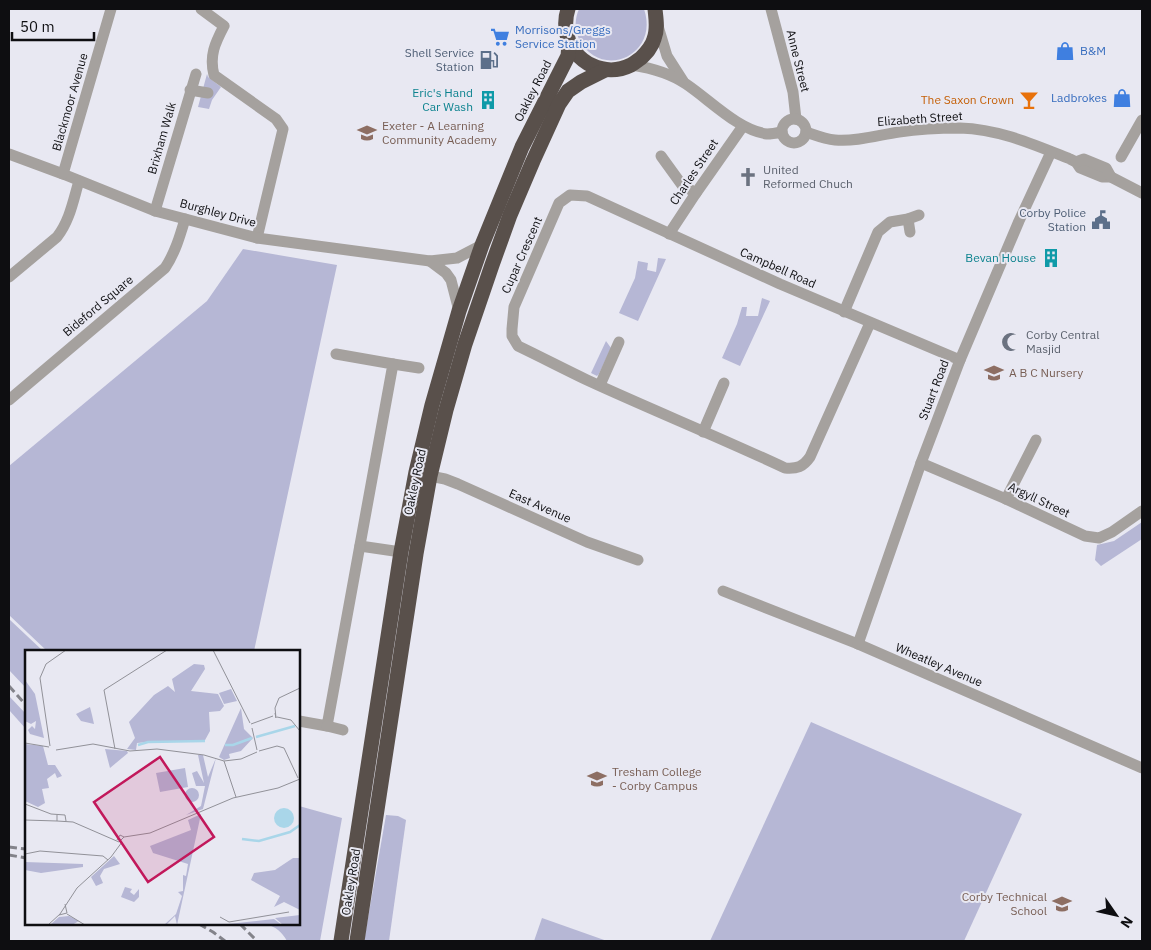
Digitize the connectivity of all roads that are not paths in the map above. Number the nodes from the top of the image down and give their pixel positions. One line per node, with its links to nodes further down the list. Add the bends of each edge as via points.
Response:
1 (111, 9): 23 (street, Blackmoor Avenue)
2 (201, 9): 32 (street, via 224,26 213,54 214,75 276,119 283,129)
3 (568, 9): 7 (highway, via 565,28)
4 (655, 9): 6 (highway)
5 (771, 9): 14 (street, Anne Street, via 793,92)
6 (657, 24): 8 (highway, via 654,40 646,53); 11 (street, via 667,56)
7 (569, 44): 9 (highway, via 590,65); 33 (highway, Oakley Road, via 568,56 510,173)
8 (632, 65): 9 (highway, Oakley Road); 11 (street, via 659,71)
9 (605, 70): 50 (highway, Oakley Road, via 568,91 530,168 468,336)
10 (196, 74): 12 (street, Brixham Walk)
11 (685, 83): 16 (street)
12 (190, 90): 13 (street); 28 (street, Brixham Walk)
13 (208, 93)
14 (796, 119): 17 (street, via 784,124); 18 (street)
15 (1142, 120): 22 (street)
16 (743, 126): 17 (street, via 769,134); 25 (street, Charles Street)
17 (782, 132): 18 (street, via 787,140 796,142)
18 (806, 132): 19 (street, Elizabeth Street, via 837,140 962,128 986,130)
19 (1051, 152): 26 (street, Elizabeth Street, via 1076,162 1084,159 1106,168 1111,176); 41 (street, Stuart Road)
20 (9, 154): 23 (street, Burghley Drive)
21 (661, 156): 25 (street, via 682,185)
22 (1121, 157)
23 (63, 174): 24 (street, Burghley Drive)
24 (80, 181): 28 (street, Burghley Drive); 35 (street, via 63,229)
25 (696, 193): 31 (street, Charles Street)
26 (1142, 193)
27 (586, 196): 31 (street, Campbell Road); 45 (street, Cupar Crescent, via 570,195 559,203 514,307 512,336 518,346)
28 (155, 211): 29 (street, Burghley Drive)
29 (185, 219): 32 (street, Burghley Drive); 46 (street, Bideford Square, via 171,259 164,268)
30 (910, 232): 37 (street, via 913,217 890,222 878,232)
31 (669, 234): 37 (street, Campbell Road)
32 (257, 238): 34 (street, Burghley Drive)
33 (482, 245): 34 (street, Burghley Drive, via 457,258); 36 (highway, Oakley Road)
34 (430, 261): 36 (street, via 451,280)
35 (9, 278)
36 (459, 311): 54 (highway, Oakley Road, via 432,405)
37 (844, 312): 38 (street, Campbell Road)
38 (870, 323): 41 (street, Campbell Road); 47 (street, Cupar Crescent, via 805,464 785,468)
39 (619, 342): 45 (street)
40 (336, 354): 42 (street)
41 (960, 360): 49 (street, Stuart Road)
42 (393, 364): 43 (street); 53 (street)
43 (419, 368)
44 (724, 383): 47 (street)
45 (600, 385): 47 (street, Cupar Crescent)
46 (9, 400)
47 (703, 432)
48 (1036, 440): 51 (street)
49 (921, 463): 51 (street, Argyll Street); 57 (street, Stuart Road)
50 (430, 476): 55 (street, East Avenue, via 458,484 587,542); 63 (highway, Oakley Road)
51 (1006, 499): 52 (street, Argyll Street, via 1072,531 1099,538)
52 (1142, 511)
53 (360, 546): 54 (street); 59 (street)
54 (401, 552): 62 (highway, Oakley Road)
55 (638, 560)
56 (723, 591): 57 (street, Wheatley Avenue)
57 (858, 644): 61 (street, Wheatley Avenue)
58 (300, 721): 59 (street)
59 (326, 726): 60 (street)
60 (343, 730)
61 (1142, 768)
62 (342, 941)
63 (357, 941)

